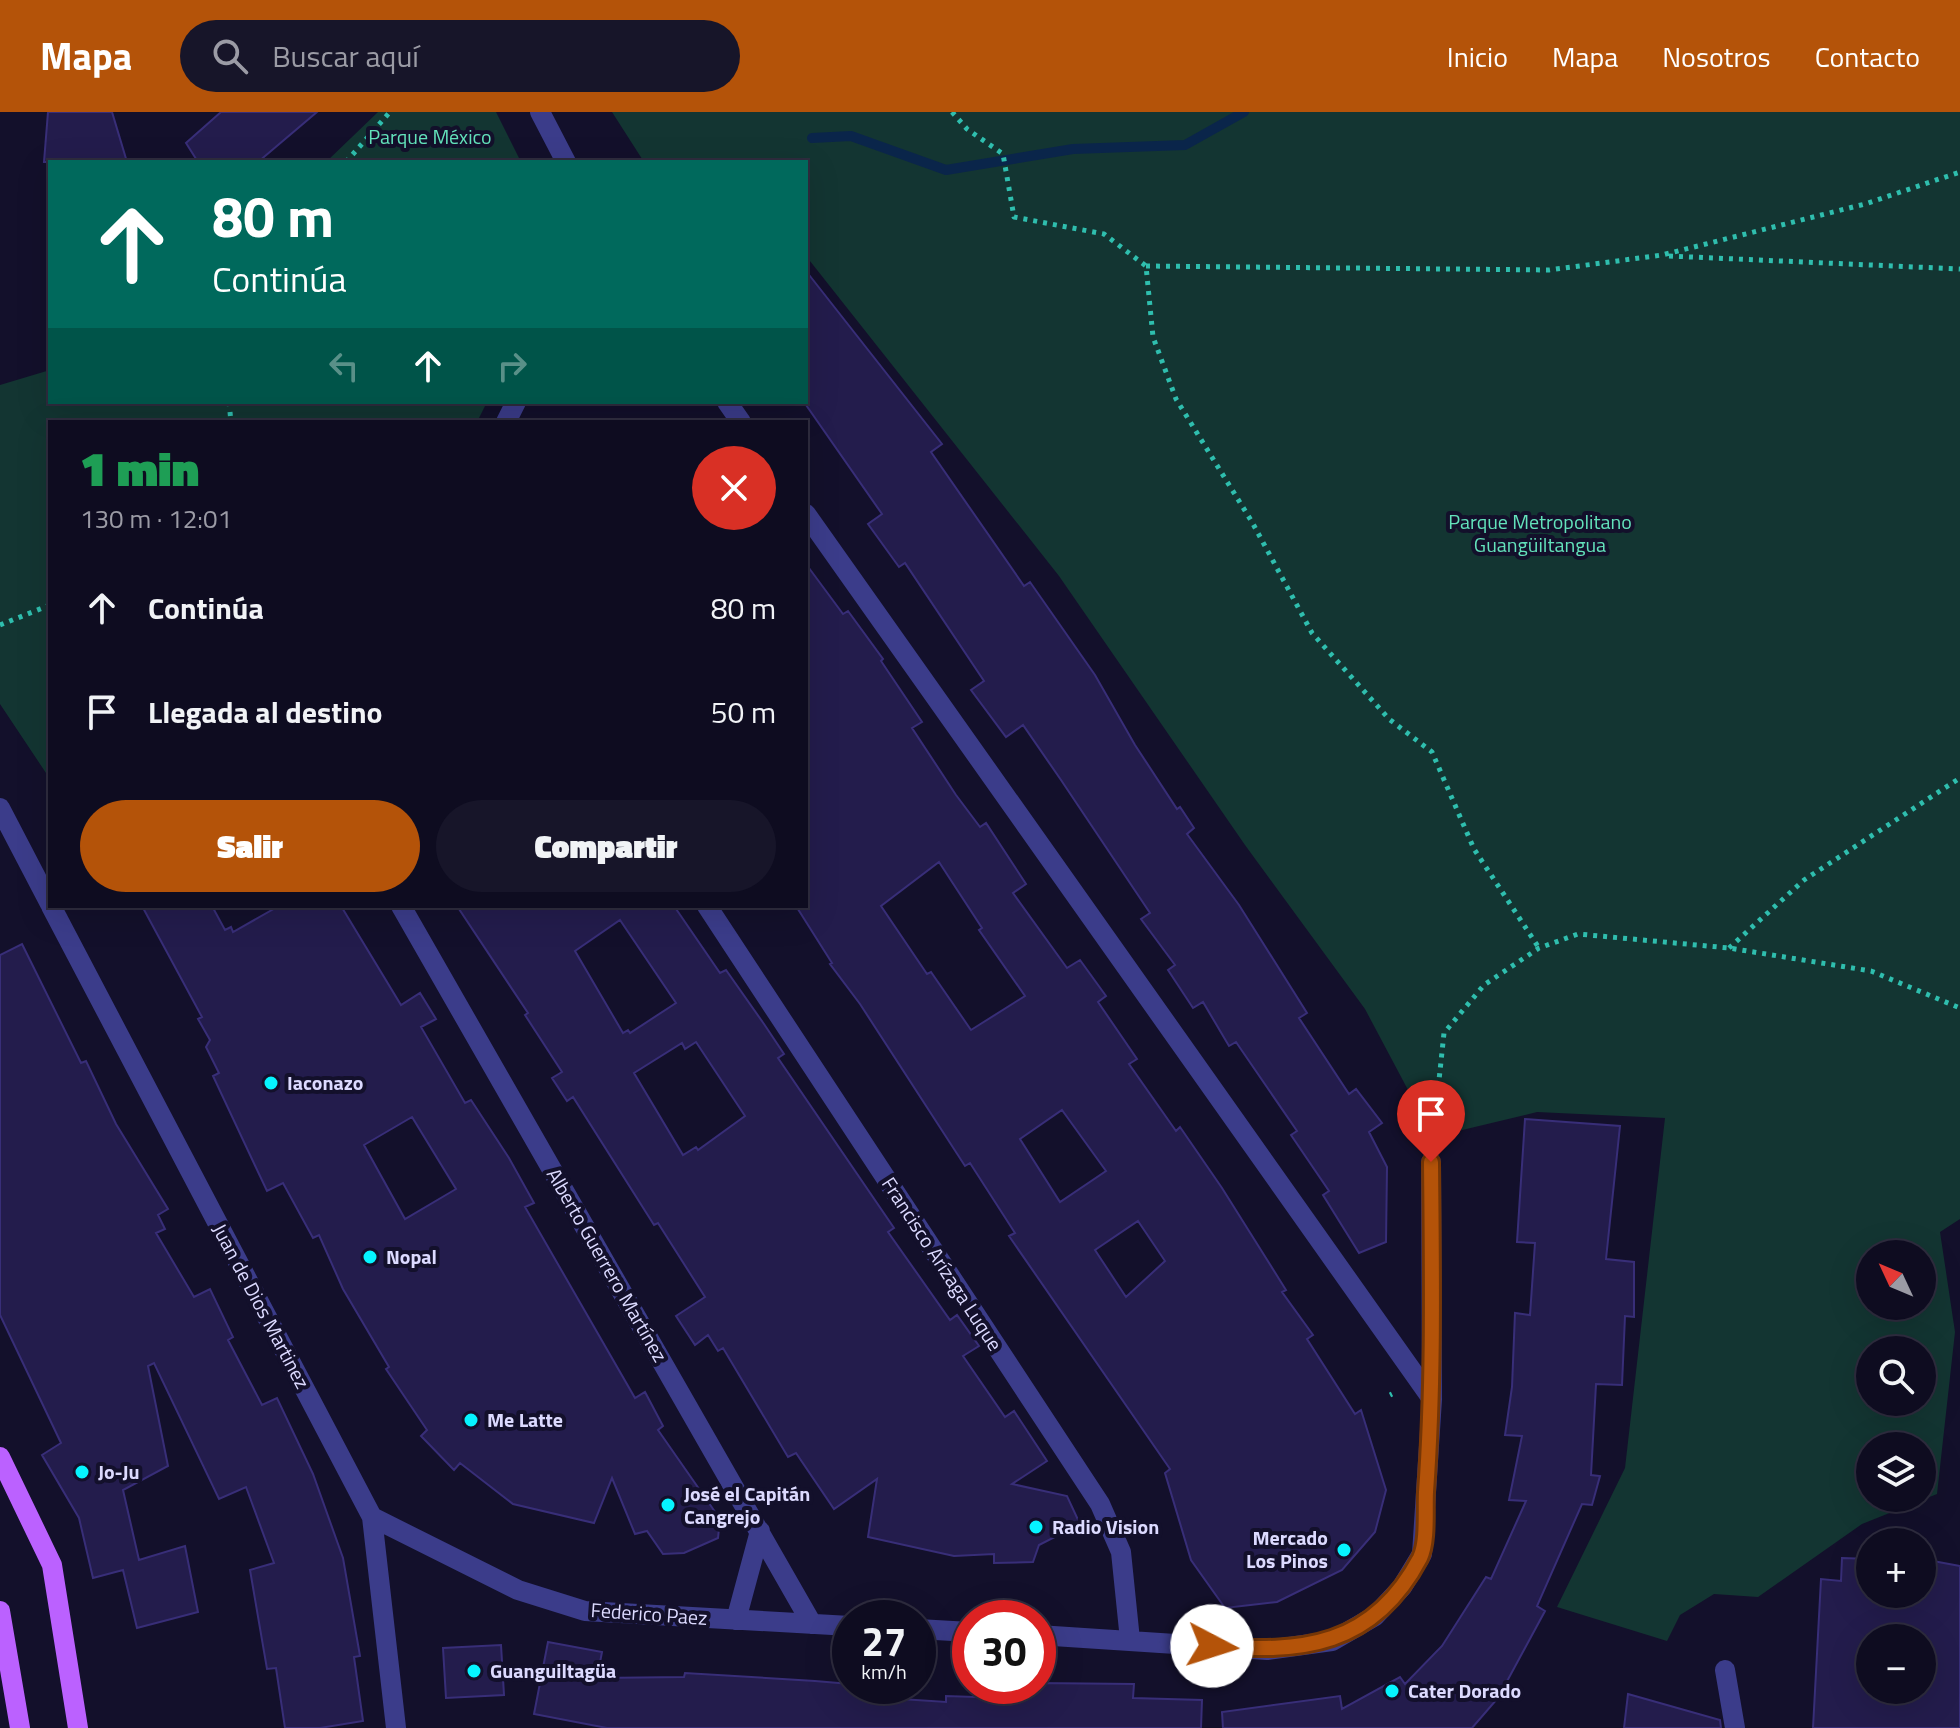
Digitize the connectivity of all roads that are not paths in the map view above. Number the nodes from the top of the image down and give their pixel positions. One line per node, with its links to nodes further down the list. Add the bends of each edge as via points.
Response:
1 (540, 112): 2 (street)
2 (564, 160)
3 (808, 517): 10 (street)
4 (0, 808): 5 (street, Juan de Dios Martinez)
5 (48, 899)
6 (53, 908): 12 (street, Juan de Dios Martinez)
7 (402, 908): 13 (street, Alberto Guerrero Martínez)
8 (708, 908): 19 (street, Francisco Arízaga Luque, via 1100,1504 1121,1552)
9 (1431, 1162): 10 (street)
10 (1432, 1399): 19 (street, via 1422,1554 1375,1616 1332,1641 1267,1650)
11 (0, 1457): 22 (main road, via 52,1565)
12 (372, 1517): 15 (street, Federico Paez, via 518,1590 585,1611); 23 (street, Juan de Dios Martinez)
13 (760, 1531): 15 (street); 16 (street, Alberto Guerrero Martínez)
14 (0, 1611): 21 (main road)
15 (736, 1620): 16 (street, Federico Paez)
16 (812, 1624): 17 (street, Federico Paez)
17 (832, 1625)
18 (1056, 1636): 19 (street)
19 (1130, 1640)
20 (1725, 1670): 24 (street)
21 (20, 1728)
22 (78, 1728)
23 (396, 1728)
24 (1735, 1728)

